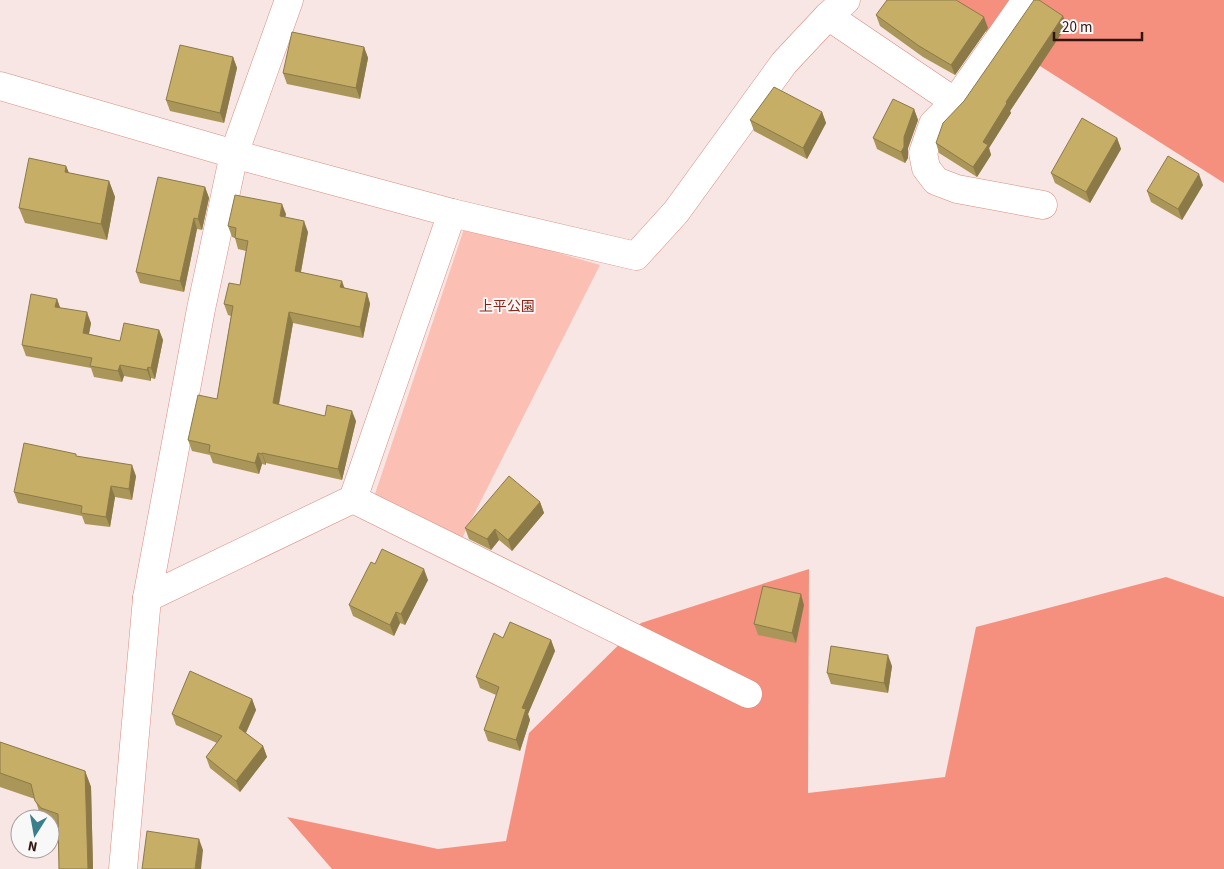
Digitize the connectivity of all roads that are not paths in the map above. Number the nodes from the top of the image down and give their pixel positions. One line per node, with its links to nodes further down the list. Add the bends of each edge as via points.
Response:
1 (289, 0): 6 (street)
2 (1025, 2): 5 (street)
3 (837, 8): 5 (street); 8 (street, via 784,63 676,212 636,256)
4 (0, 86): 6 (street)
5 (955, 102): 7 (street, via 933,124 923,153 926,168 936,180 957,189)
6 (234, 154): 8 (street); 10 (street)
7 (1043, 205)
8 (452, 213): 9 (street)
9 (353, 499): 10 (street); 11 (street)
10 (146, 598): 12 (street)
11 (748, 694)
12 (123, 869)

